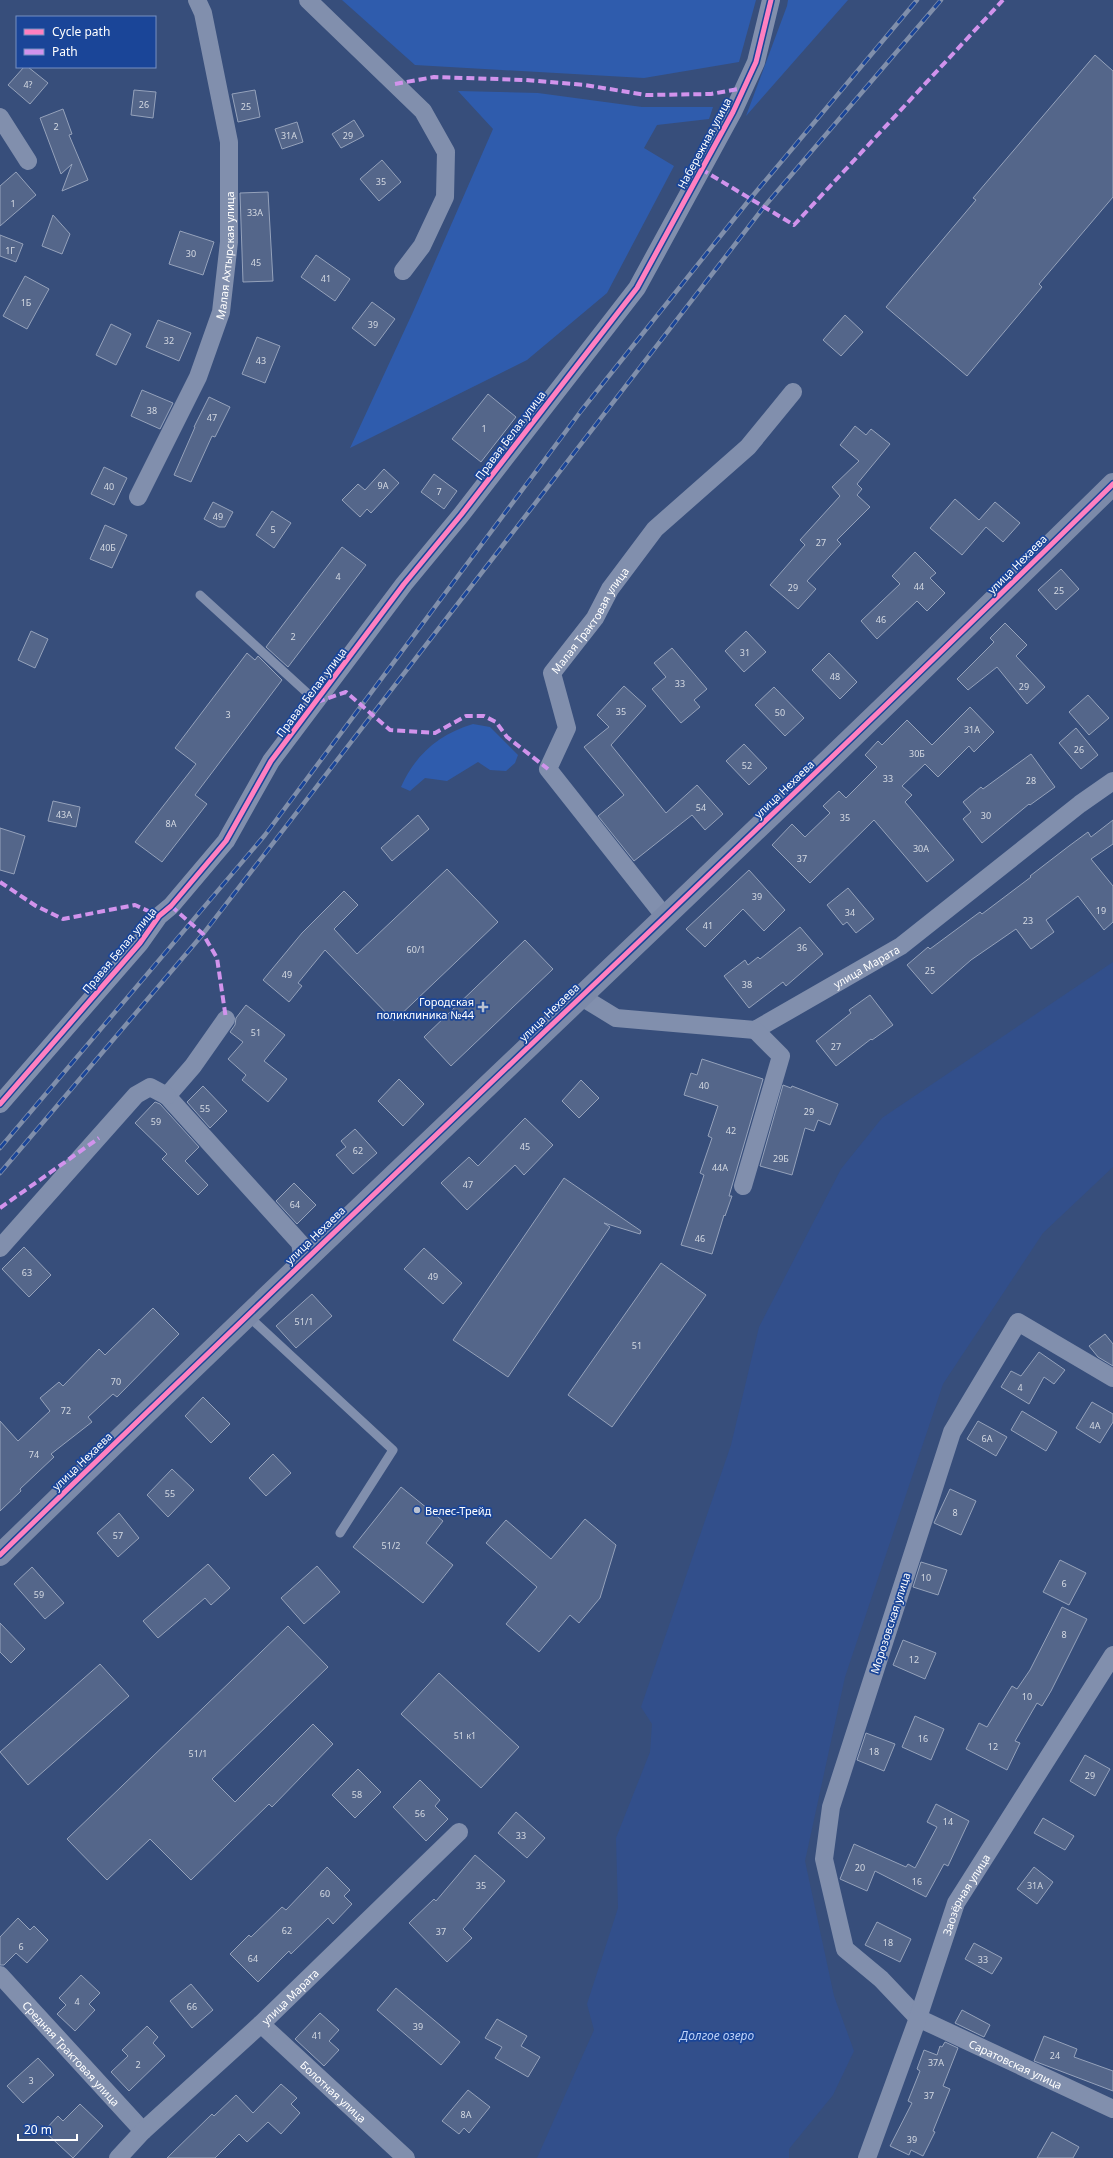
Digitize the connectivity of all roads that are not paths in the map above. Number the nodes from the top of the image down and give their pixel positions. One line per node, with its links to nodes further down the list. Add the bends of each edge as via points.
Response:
1 (197, 0): 10 (street, Малая Ахтырская улица, via 203,13 229,142 228,242 221,312 198,377)
2 (308, 0): 6 (street, via 423,111 446,152 445,197 422,246)
3 (771, 0): 7 (street, Набережная улица, via 756,62 733,112)
4 (0, 117): 5 (street)
5 (28, 161)
6 (403, 271)
7 (637, 288): 12 (street, Правая Белая улица, via 461,515 404,584)
8 (793, 392): 14 (street, Малая Трактовая улица, via 748,447 655,529 610,589 595,618 552,673 567,728 548,769)
9 (1113, 484): 14 (street, улица Нехаева)
10 (138, 497)
11 (200, 595): 12 (lane)
12 (317, 702): 19 (street, Правая Белая улица, via 271,761 226,841)
13 (1113, 781): 17 (street, улица Марата, via 1080,804 901,946)
14 (665, 917): 15 (street, улица Нехаева)
15 (580, 996): 17 (street, via 616,1018); 22 (street, улица Нехаева)
16 (226, 1019): 18 (street, via 193,1066)
17 (754, 1030): 20 (street, via 781,1056)
18 (167, 1096): 21 (street, via 150,1087 136,1095); 22 (street, via 300,1243)
19 (0, 1104)
20 (743, 1186)
21 (0, 1248)
22 (303, 1260): 23 (street, улица Нехаева)
23 (248, 1315): 25 (lane, via 393,1450); 26 (street, улица Нехаева)
24 (1113, 1378): 30 (street, Морозовская улица, via 1018,1322 952,1432 831,1807 824,1859 845,1949 881,1979)
25 (340, 1533)
26 (0, 1555)
27 (1113, 1655): 30 (street, Заозёрная улица, via 956,1904)
28 (459, 1832): 31 (street, улица Марата)
29 (0, 1975): 33 (street, Средняя Трактовая улица)
30 (918, 2018): 32 (street, Саратовская улица); 36 (street, Заозёрная улица)
31 (261, 2024): 33 (street, улица Марата); 35 (street, Болотная улица)
32 (1113, 2108)
33 (143, 2132): 34 (street, улица Марата)
34 (118, 2158)
35 (406, 2158)
36 (867, 2158)

